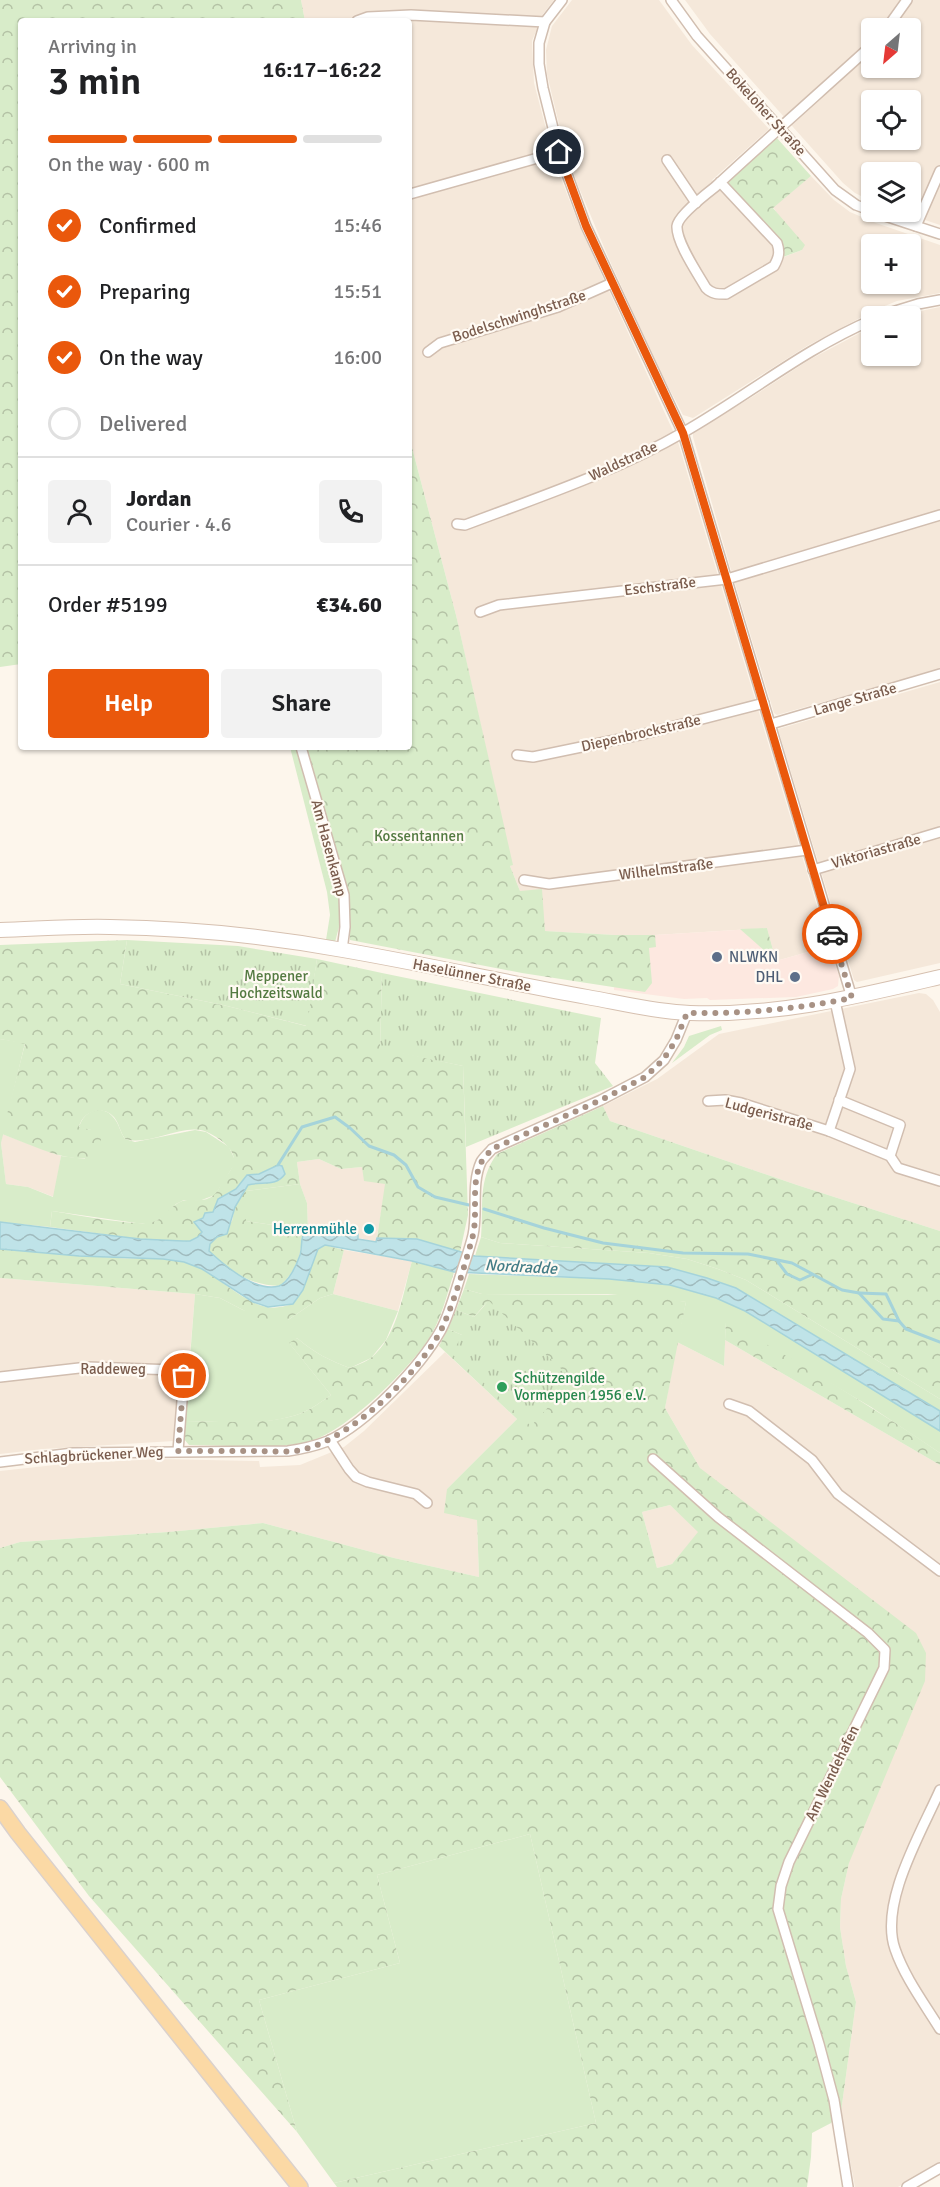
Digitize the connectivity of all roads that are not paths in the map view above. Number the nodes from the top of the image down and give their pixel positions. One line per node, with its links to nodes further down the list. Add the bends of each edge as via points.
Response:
1 (562, 0): 6 (street)
2 (671, 0): 8 (street, Bokeloher Straße, via 697,36)
3 (907, 0): 5 (street)
4 (365, 18): 6 (street, via 411,15)
5 (894, 18)
6 (545, 22): 9 (street, via 539,64)
7 (861, 55): 8 (street)
8 (780, 128): 12 (street); 15 (street, Bokeloher Straße, via 835,190)
9 (559, 152): 13 (street); 19 (street)
10 (667, 160): 14 (street)
11 (940, 171): 17 (street)
12 (720, 182): 14 (street); 14 (street, via 777,243 780,251 774,266 726,294 711,293 680,238 677,225)
13 (412, 193)
14 (696, 203)
15 (861, 207)
16 (904, 222): 17 (street, Bokeloher Straße)
17 (916, 226): 18 (street, Bokeloher Straße)
18 (940, 234)
19 (612, 283): 23 (street, Bodelschwinghstraße, via 549,310 440,343); 24 (street)
20 (940, 300): 21 (street)
21 (912, 306)
22 (861, 326): 24 (street, Waldstraße, via 814,349)
23 (428, 352)
24 (683, 433): 26 (street, Waldstraße, via 602,472); 27 (street)
25 (940, 515): 27 (street, Eschstraße)
26 (457, 525)
27 (726, 579): 28 (street, Eschstraße, via 499,605); 30 (street)
28 (480, 612)
29 (940, 674): 31 (street, Lange Straße)
30 (764, 703): 31 (street); 33 (street, Diepenbrockstraße, via 624,738 533,757)
31 (771, 724): 35 (street)
32 (302, 750): 39 (street, Am Hasenkamp, via 344,895)
33 (517, 755)
34 (940, 832): 36 (street, Viktoriastraße)
35 (807, 850): 36 (street); 37 (street, Wilhelmstraße, via 549,884)
36 (813, 870): 41 (street)
37 (524, 880)
38 (0, 930): 39 (street, Haselünner Straße, via 169,929)
39 (342, 950): 43 (street, Haselünner Straße)
40 (940, 977): 41 (street, Haselünner Straße)
41 (852, 998): 42 (street, Haselünner Straße)
42 (834, 1001): 43 (street, Haselünner Straße, via 788,1009); 44 (street, Ludgeristraße, via 850,1069)
43 (687, 1013): 51 (street, Schlagbrückener Weg, via 663,1060 645,1077 492,1149 481,1162 476,1180 473,1237 442,1327 426,1353 376,1406)
44 (839, 1100): 46 (street, Ludgeristraße); 47 (street, via 900,1125)
45 (708, 1101): 46 (street, Ludgeristraße, via 741,1103)
46 (829, 1131): 47 (street, Ludgeristraße)
47 (890, 1156): 48 (street, Ludgeristraße, via 898,1168)
48 (940, 1181)
49 (0, 1377): 52 (street, Raddeweg, via 88,1367 182,1372)
50 (729, 1404): 56 (street, via 748,1411 812,1460 838,1494)
51 (330, 1440): 52 (street, Schlagbrückener Weg, via 288,1451); 55 (street, via 356,1477 416,1494)
52 (178, 1451): 54 (street, Schlagbrückener Weg, via 72,1453)
53 (653, 1459): 62 (street, Am Wendehafen, via 718,1517 885,1650 884,1668 789,1862 778,1909 831,2089)
54 (0, 1462)
55 (428, 1503)
56 (940, 1571)
57 (940, 1790): 59 (street, via 896,1890 891,1911 894,1947 905,1973)
58 (0, 1808): 61 (main road)
59 (940, 2029)
60 (940, 2168): 63 (street)
61 (300, 2187)
62 (848, 2187)
63 (907, 2187)

